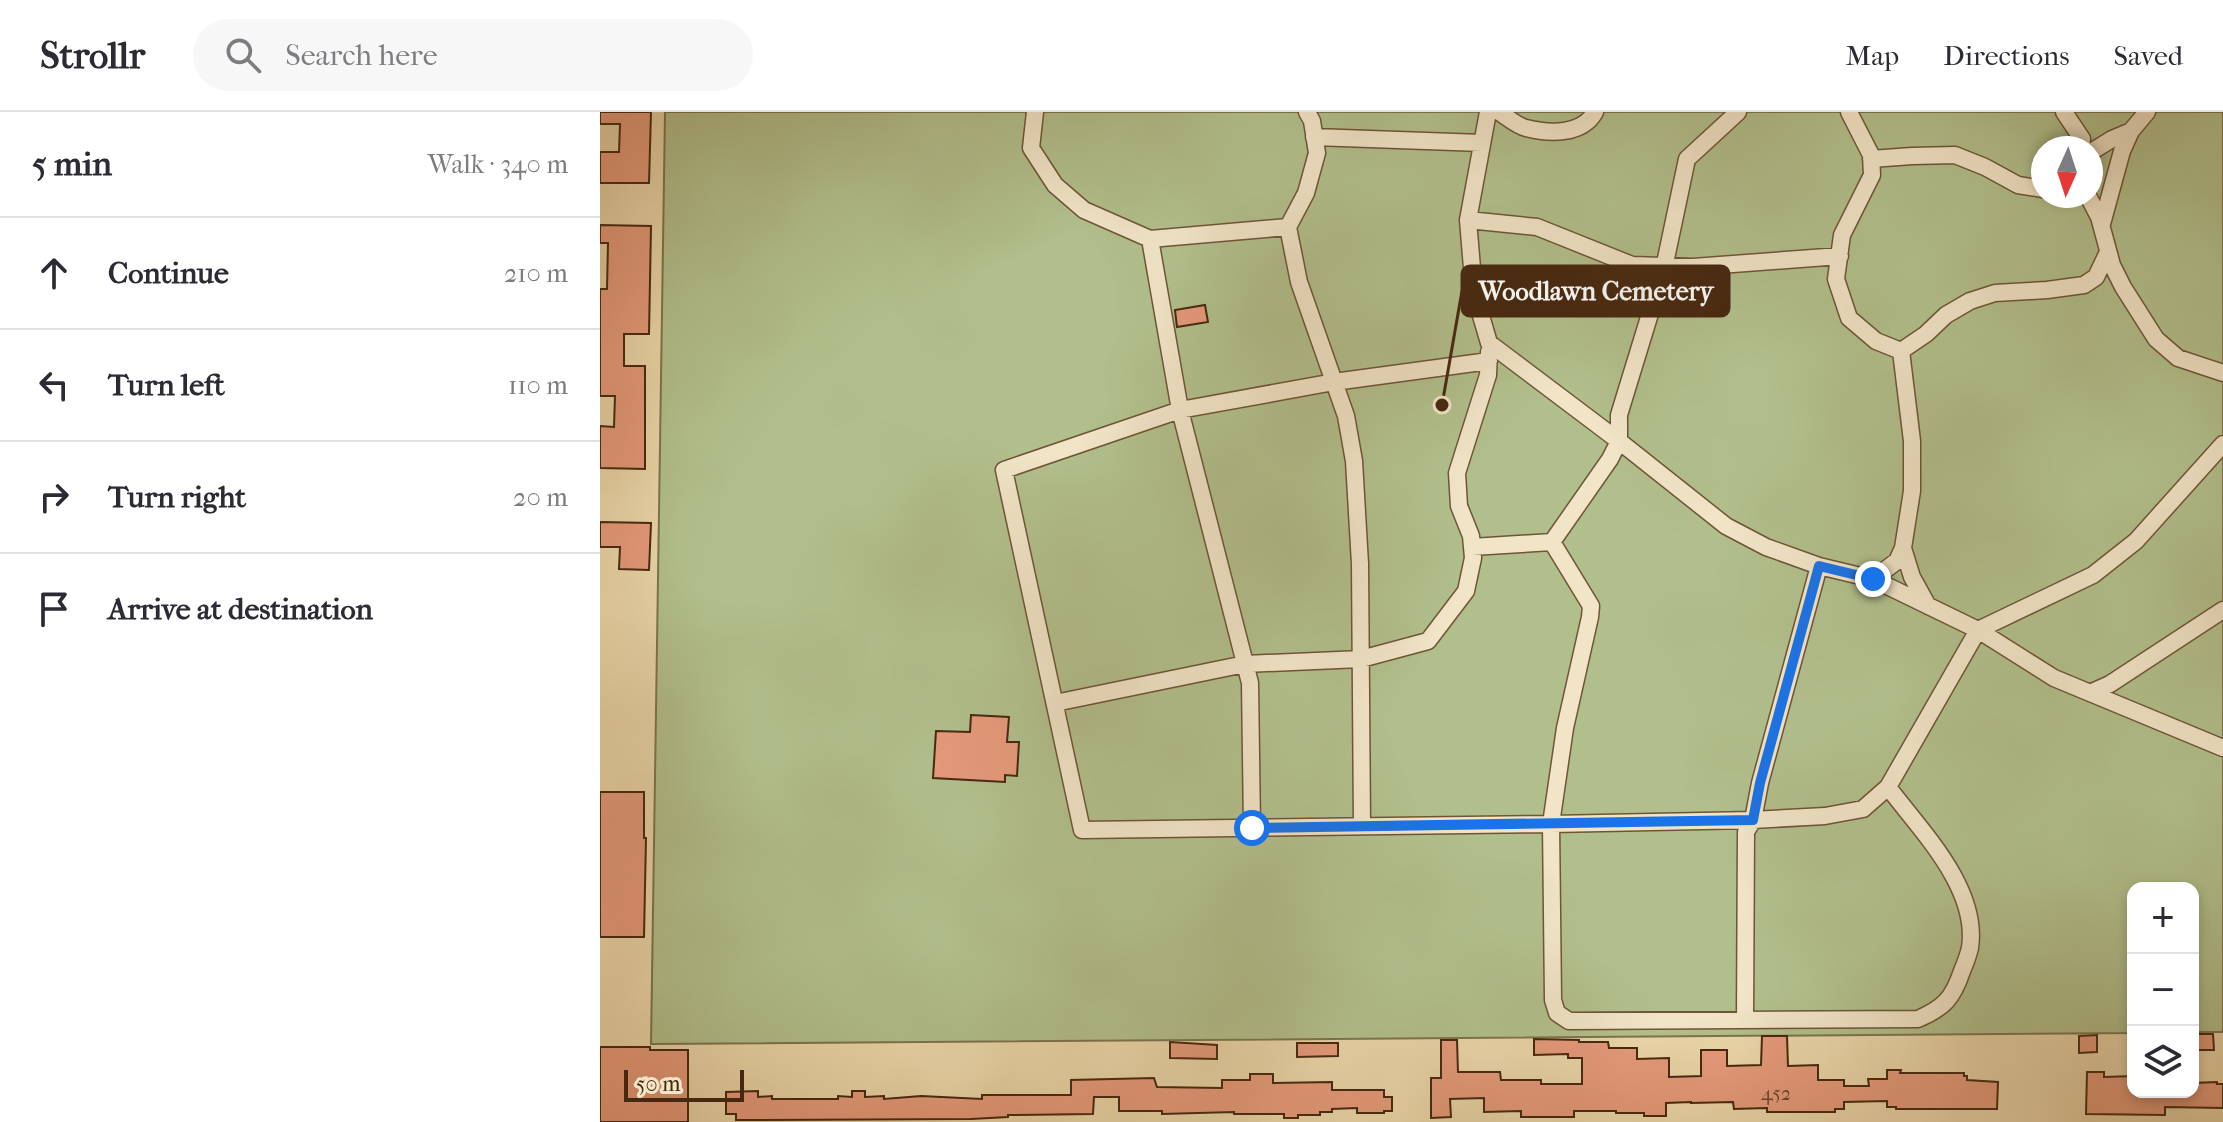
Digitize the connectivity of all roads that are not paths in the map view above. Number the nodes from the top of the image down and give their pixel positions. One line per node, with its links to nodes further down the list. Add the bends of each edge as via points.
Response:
1 (1035, 112): 21 (lane, via 1031,148 1055,185 1084,210)
2 (1307, 112): 12 (lane)
3 (1488, 112): 13 (lane)
4 (1499, 112): 5 (lane, via 1525,128 1568,132 1591,120)
5 (1595, 112)
6 (1737, 112): 24 (lane, via 1687,159)
7 (1849, 112): 15 (lane)
8 (2064, 112): 11 (lane)
9 (2147, 112): 10 (lane)
10 (2131, 131): 14 (lane); 19 (lane)
11 (2080, 136)
12 (1314, 137): 13 (lane); 20 (lane, via 1317,153 1306,193)
13 (1482, 143): 18 (lane)
14 (2103, 145)
15 (1871, 159): 16 (lane, via 1955,155); 23 (lane, via 1872,175 1842,235)
16 (2031, 187)
17 (2094, 208): 19 (lane)
18 (1468, 220): 24 (lane, via 1537,227 1632,265); 27 (lane, via 1474,292)
19 (2102, 226): 22 (lane)
20 (1288, 227): 21 (lane); 31 (lane, via 1299,282)
21 (1150, 239): 32 (lane)
22 (2108, 252): 25 (lane, via 2096,277); 26 (lane)
23 (1840, 256): 24 (lane); 28 (lane, via 1836,279 1849,318 1876,341)
24 (1664, 268): 33 (lane, via 1619,415)
25 (2084, 285): 26 (lane); 28 (lane, via 1995,293 1970,301)
26 (2123, 287): 30 (lane, via 2156,339 2178,358)
27 (1489, 343): 29 (lane); 33 (lane)
28 (1901, 351): 37 (lane, via 1912,441 1912,491)
29 (1489, 361): 31 (lane); 36 (lane, via 1457,473 1459,506)
30 (2223, 373)
31 (1334, 382): 32 (lane); 43 (lane, via 1354,461)
32 (1180, 410): 44 (lane); 46 (lane, via 1004,470)
33 (1619, 441): 35 (lane); 38 (lane, via 1726,526)
34 (2223, 444): 42 (lane, via 2136,541 2093,575)
35 (1552, 542): 36 (lane); 50 (lane, via 1591,606)
36 (1472, 547): 43 (lane, via 1466,591 1428,641)
37 (1903, 548): 39 (lane, via 1897,561); 40 (lane)
38 (1819, 566): 39 (lane); 49 (lane)
39 (1873, 579): 40 (lane)
40 (1928, 606): 42 (lane)
41 (2223, 610): 45 (lane)
42 (1978, 630): 45 (lane, via 2054,678); 48 (lane)
43 (1361, 659): 44 (lane); 51 (lane)
44 (1245, 664): 46 (lane); 52 (lane, via 1250,683)
45 (2090, 693): 47 (lane)
46 (1055, 703): 52 (lane, via 1082,830)
47 (2223, 748)
48 (1888, 787): 49 (lane, via 1863,809); 53 (lane, via 1954,874 1968,908 1970,948 1951,998 1918,1019)
49 (1753, 820): 50 (lane); 53 (lane, via 1746,832)
50 (1551, 824): 51 (lane); 53 (lane, via 1557,1013 1569,1021)
51 (1362, 826): 52 (lane)
52 (1252, 828)
53 (1745, 1020)

